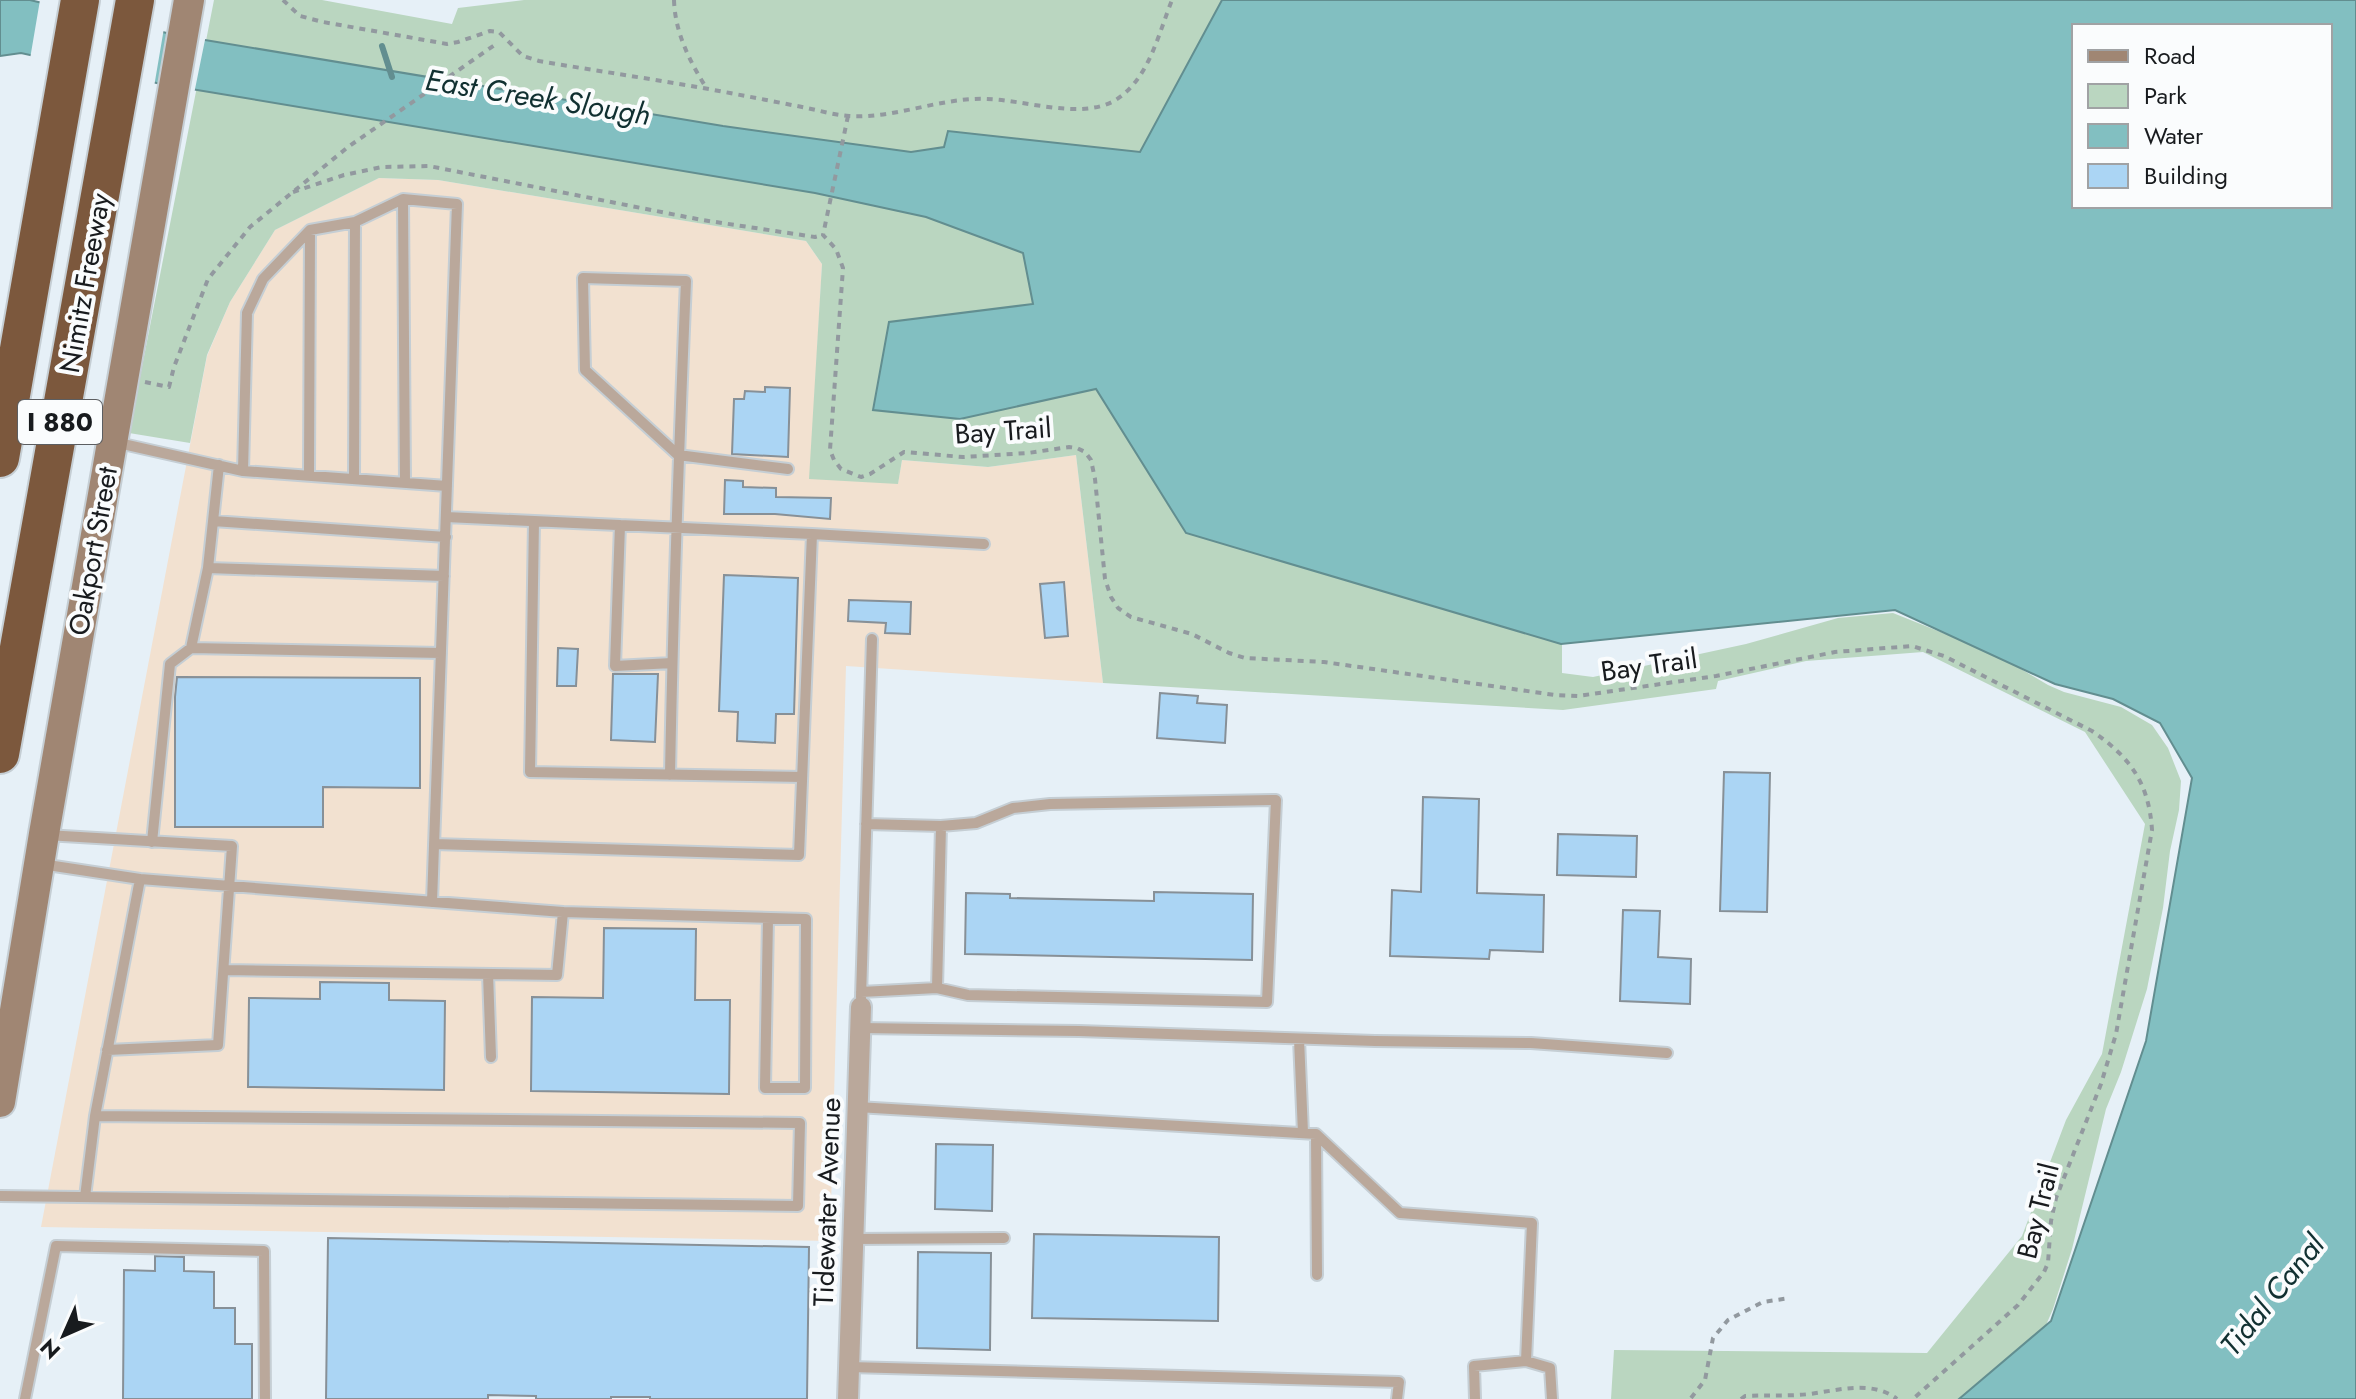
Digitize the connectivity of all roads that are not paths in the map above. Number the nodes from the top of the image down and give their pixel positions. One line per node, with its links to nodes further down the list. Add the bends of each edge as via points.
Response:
1 (80, 0): 9 (highway, Nimitz Freeway / I 880)
2 (135, 3): 31 (highway, Nimitz Freeway / I 880)
3 (188, 7): 7 (main road, Oakport Street)
4 (403, 199): 5 (lane); 15 (lane); 16 (lane, via 457,204)
5 (355, 222): 6 (lane); 14 (lane)
6 (310, 230): 12 (lane, via 263,279 247,313); 13 (lane)
7 (111, 441): 10 (lane); 38 (main road, Oakport Street)
8 (678, 455): 8 (lane, via 686,281 583,278 585,370); 11 (lane); 21 (lane)
9 (0, 458)
10 (219, 465): 12 (lane); 18 (lane)
11 (788, 469)
12 (243, 471): 13 (lane)
13 (309, 475): 14 (lane)
14 (354, 479): 15 (lane)
15 (405, 483): 16 (lane)
16 (447, 486): 17 (lane)
17 (446, 517): 19 (lane); 23 (lane)
18 (213, 521): 23 (lane); 25 (lane)
19 (534, 521): 20 (lane); 32 (lane, via 530,772)
20 (620, 525): 21 (lane); 30 (lane, via 615,666)
21 (675, 528): 22 (lane); 30 (lane)
22 (812, 534): 24 (lane); 33 (lane)
23 (446, 537): 26 (lane)
24 (984, 544)
25 (208, 568): 26 (lane); 28 (lane)
26 (444, 576): 29 (lane)
27 (872, 639): 34 (lane)
28 (191, 648): 29 (lane); 36 (lane, via 170,664)
29 (441, 653): 37 (lane)
30 (672, 663): 32 (lane)
31 (0, 754)
32 (670, 775): 33 (lane)
33 (802, 777): 37 (lane, via 799,855)
34 (866, 824): 35 (lane); 47 (lane)
35 (941, 826): 46 (lane); 46 (lane, via 1050,804 1276,800 1267,1002 968,995)
36 (152, 842): 38 (lane); 40 (lane, via 232,846)
37 (434, 844): 41 (lane)
38 (42, 849): 39 (lane); 52 (main road, Oakport Street)
39 (140, 879): 40 (lane); 49 (lane)
40 (229, 886): 41 (lane); 44 (lane)
41 (432, 902): 42 (lane)
42 (563, 912): 43 (lane); 45 (lane, via 557,975)
43 (768, 918): 43 (lane, via 765,1088 805,1088 806,919)
44 (224, 970): 45 (lane); 49 (lane, via 218,1045)
45 (488, 974): 51 (lane)
46 (937, 988): 47 (lane)
47 (860, 1009): 48 (lane, via 1079,1031); 53 (street, Tidewater Avenue)
48 (1299, 1039): 50 (lane, via 1531,1043); 55 (lane)
49 (107, 1050): 54 (lane)
50 (1667, 1053)
51 (491, 1057)
52 (0, 1102)
53 (857, 1107): 55 (lane); 60 (street, Tidewater Avenue)
54 (95, 1116): 58 (lane); 58 (lane, via 800,1123 798,1206)
55 (1303, 1133): 56 (lane)
56 (1316, 1134): 61 (lane); 62 (lane, via 1400,1213 1532,1223)
57 (0, 1196): 58 (lane)
58 (85, 1197)
59 (1004, 1238): 60 (lane)
60 (854, 1239): 63 (street, Tidewater Avenue)
61 (1317, 1275)
62 (1526, 1361): 68 (lane, via 1474,1366); 69 (lane, via 1550,1368)
63 (849, 1367): 66 (street, Tidewater Avenue); 67 (lane, via 1399,1382)
64 (25, 1399): 65 (lane, via 56,1246 264,1251)
65 (265, 1399)
66 (848, 1399)
67 (1397, 1399)
68 (1475, 1399)
69 (1552, 1399)

